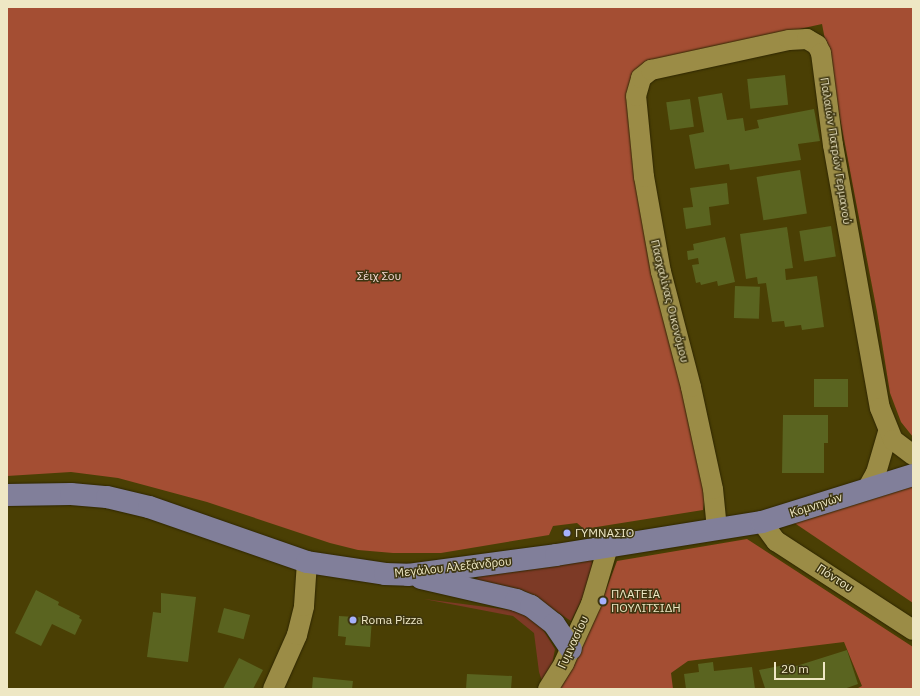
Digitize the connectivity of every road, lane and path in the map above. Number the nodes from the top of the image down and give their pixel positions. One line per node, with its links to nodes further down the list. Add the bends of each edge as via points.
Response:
1 (645, 74): 2 (street, Παλαιών Πατρών Γερμανού, via 661,68 789,40 807,40 817,45 821,53 833,145 872,366); 8 (street, Πασχαλίνας Οικονόμου, via 637,88 636,106 650,215 713,489)
2 (888, 432): 3 (street, via 899,447); 5 (street, via 876,473)
3 (913, 455)
4 (913, 475): 5 (main road, Κομνηνών)
5 (867, 489): 7 (main road, Κομνηνών)
6 (7, 495): 10 (main road, Μεγάλου Αλεξάνδρου, via 71,494 107,497 149,507)
7 (762, 522): 8 (main road, Κομνηνών); 12 (street, Πόντου, via 776,541)
8 (717, 529): 9 (main road, Μεγάλου Αλεξάνδρου)
9 (608, 547): 11 (main road, Μεγάλου Αλεξάνδρου); 13 (street, Γυμνασίου, via 595,593)
10 (307, 562): 11 (main road, Μεγάλου Αλεξάνδρου); 14 (street, via 304,606 297,635)
11 (408, 575): 13 (main road, via 516,600 531,606 554,624)
12 (913, 630)
13 (571, 649): 15 (street, Γυμνασίου)
14 (273, 689)
15 (548, 689)

